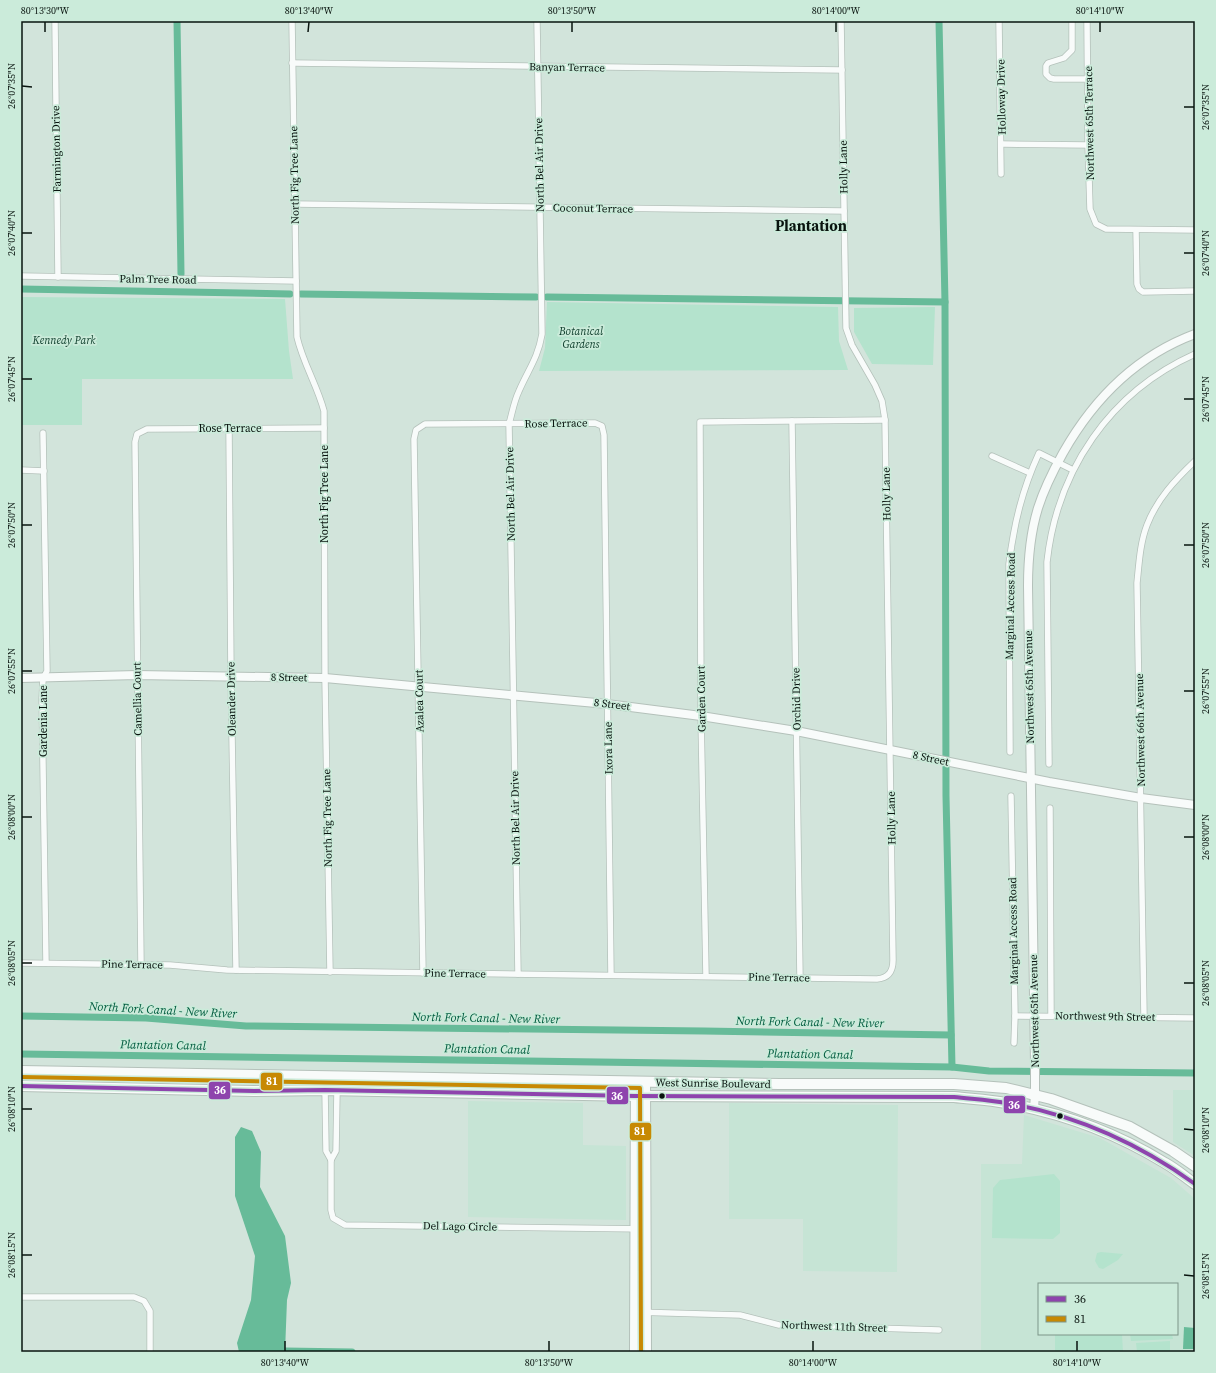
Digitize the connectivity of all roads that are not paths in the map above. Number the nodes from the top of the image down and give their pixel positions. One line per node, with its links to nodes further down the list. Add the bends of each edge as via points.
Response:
1 (54, 21): 21 (street, Farmington Drive)
2 (292, 21): 8 (street, North Fig Tree Lane)
3 (537, 21): 9 (street, North Bel Air Drive)
4 (841, 21): 10 (street, Holly Lane)
5 (999, 21): 12 (street, Holloway Drive)
6 (1072, 21): 11 (street, via 1072,50 1064,58 1048,63 1046,74 1054,79)
7 (1087, 21): 11 (street, Northwest 65th Terrace)
8 (292, 63): 9 (street, Banyan Terrace); 15 (street, North Fig Tree Lane)
9 (538, 67): 10 (street, Banyan Terrace); 16 (street, North Bel Air Drive)
10 (842, 70): 17 (street, Holly Lane)
11 (1088, 80): 13 (street, Northwest 65th Terrace)
12 (1002, 144): 13 (street); 14 (street, Holloway Drive)
13 (1088, 145): 18 (street, Northwest 65th Terrace, via 1090,209 1096,224 1106,229)
14 (1002, 174)
15 (294, 204): 16 (street, Coconut Terrace); 22 (street, North Fig Tree Lane)
16 (540, 207): 17 (street, Coconut Terrace); 28 (street, North Bel Air Drive, via 542,334 540,348 518,392)
17 (844, 212): 26 (street, Holly Lane, via 846,328 852,345 882,401)
18 (1136, 230): 19 (street); 23 (street, via 1139,289 1143,292)
19 (1195, 230)
20 (21, 276): 21 (street, Palm Tree Road)
21 (58, 276): 22 (street, Palm Tree Road)
22 (296, 281): 31 (street, North Fig Tree Lane, via 297,337 300,352 319,394 324,411)
23 (1195, 291)
24 (1195, 334): 37 (street, Northwest 65th Avenue, via 1151,357 1115,384 1086,416)
25 (1195, 354): 39 (street, via 1160,373 1111,414)
26 (885, 420): 27 (street); 52 (street, Holly Lane)
27 (792, 421): 50 (street, Garden Court, via 700,422); 51 (street, Orchid Drive)
28 (509, 424): 29 (street, Rose Terrace, via 595,423); 32 (street, Rose Terrace, via 425,424); 48 (street, North Bel Air Drive)
29 (602, 426): 49 (street, Ixora Lane)
30 (228, 428): 31 (street, Rose Terrace); 34 (street, Rose Terrace, via 147,429); 43 (street, Oleander Drive)
31 (324, 428): 46 (street, North Fig Tree Lane)
32 (416, 430): 47 (street, Azalea Court, via 414,440)
33 (43, 433): 40 (street, Gardenia Lane)
34 (137, 434): 42 (street, Camellia Court)
35 (992, 456): 41 (street)
36 (1195, 461): 57 (street, Northwest 66th Avenue, via 1160,499 1147,526 1140,557 1137,583)
37 (1057, 462): 39 (street, Marginal Access Road); 41 (street, Marginal Access Road, via 1039,453); 55 (street, Northwest 65th Avenue, via 1038,508 1029,552)
38 (21, 470): 40 (street)
39 (1073, 470): 54 (street, via 1057,513 1048,562)
40 (44, 471): 45 (street, Gardenia Lane, via 47,671)
41 (1030, 472): 53 (street, Marginal Access Road, via 1017,514 1009,564)
42 (137, 675): 43 (street, 8 Street); 45 (street, 8 Street); 62 (street, Camellia Court)
43 (231, 676): 46 (street, 8 Street); 63 (street, Oleander Drive)
44 (21, 678): 45 (street, 8 Street)
45 (43, 678): 61 (street, Gardenia Lane)
46 (325, 678): 47 (street, 8 Street); 64 (street, North Fig Tree Lane)
47 (419, 686): 48 (street, 8 Street); 65 (street, Azalea Court)
48 (513, 694): 49 (street, 8 Street); 66 (street, North Bel Air Drive)
49 (607, 704): 50 (street, 8 Street); 68 (street, Ixora Lane)
50 (701, 716): 51 (street, 8 Street); 69 (street, Garden Court)
51 (796, 731): 52 (street, 8 Street); 70 (street, Orchid Drive)
52 (891, 750): 55 (street, 8 Street); 67 (street, Holly Lane, via 893,960)
53 (1010, 752)
54 (1049, 764)
55 (1030, 778): 57 (street, 8 Street); 72 (street, Northwest 65th Avenue)
56 (1011, 796): 71 (street, Marginal Access Road)
57 (1141, 798): 58 (street, 8 Street); 74 (street, Northwest 66th Avenue)
58 (1195, 805)
59 (1050, 808): 73 (street)
60 (21, 963): 61 (street, Pine Terrace)
61 (46, 963): 62 (street, Pine Terrace)
62 (141, 964): 63 (street, Pine Terrace)
63 (236, 970): 64 (street, Pine Terrace)
64 (330, 972): 65 (street, Pine Terrace)
65 (423, 973): 66 (street, Pine Terrace)
66 (518, 974): 68 (street, Pine Terrace)
67 (889, 974): 70 (street, Pine Terrace, via 877,979)
68 (612, 975): 69 (street, Pine Terrace)
69 (706, 976): 70 (street, Pine Terrace)
70 (800, 978)
71 (1014, 1016): 72 (street, Northwest 9th Street); 76 (street, Marginal Access Road)
72 (1034, 1016): 73 (street, Northwest 9th Street); 88 (street, Northwest 65th Avenue)
73 (1051, 1016): 74 (street, Northwest 9th Street)
74 (1144, 1017): 75 (street, Northwest 9th Street)
75 (1195, 1018)
76 (1014, 1043)
77 (21, 1071): 78 (highway, West Sunrise Boulevard)
78 (182, 1073): 79 (highway, West Sunrise Boulevard); 84 (highway, via 157,1082 143,1082)
79 (323, 1076): 80 (highway, West Sunrise Boulevard); 87 (highway, via 315,1085 267,1085)
80 (458, 1078): 81 (highway, West Sunrise Boulevard); 85 (highway, via 439,1084 335,1084)
81 (635, 1082): 82 (highway, West Sunrise Boulevard); 89 (street)
82 (646, 1082): 88 (highway, West Sunrise Boulevard, via 954,1084 1006,1088); 90 (street)
83 (21, 1086): 84 (highway, West Sunrise Boulevard)
84 (135, 1087): 87 (highway, West Sunrise Boulevard)
85 (325, 1090): 86 (highway, West Sunrise Boulevard); 87 (highway, West Sunrise Boulevard); 94 (street, Del Lago Circle, via 326,1151)
86 (337, 1090): 89 (highway, West Sunrise Boulevard); 94 (street, Del Lago Circle, via 336,1151)
87 (254, 1091)
88 (1035, 1095): 91 (street, Northwest 65th Avenue); 93 (highway, West Sunrise Boulevard, via 1130,1127)
89 (634, 1096): 90 (highway, West Sunrise Boulevard); 97 (street)
90 (645, 1096): 91 (highway, West Sunrise Boulevard, via 954,1098 1004,1102); 98 (street)
91 (1034, 1108): 92 (highway, West Sunrise Boulevard, via 1082,1122)
92 (1101, 1131): 93 (highway, via 1114,1130 1147,1146); 96 (highway, West Sunrise Boulevard, via 1124,1140)
93 (1160, 1144): 95 (highway, West Sunrise Boulevard)
94 (331, 1160): 97 (street, Del Lago Circle, via 331,1210 333,1218 345,1225)
95 (1195, 1166)
96 (1195, 1184)
97 (635, 1229): 98 (street, Del Lago Circle); 100 (street)
98 (647, 1229): 101 (street)
99 (21, 1297): 103 (street, via 134,1297 144,1301 150,1311)
100 (634, 1312): 101 (street, Northwest 11th Street); 104 (street)
101 (646, 1312): 102 (street, Northwest 11th Street, via 740,1315 779,1325); 105 (street)
102 (939, 1330)
103 (150, 1352)
104 (634, 1352)
105 (647, 1352)

